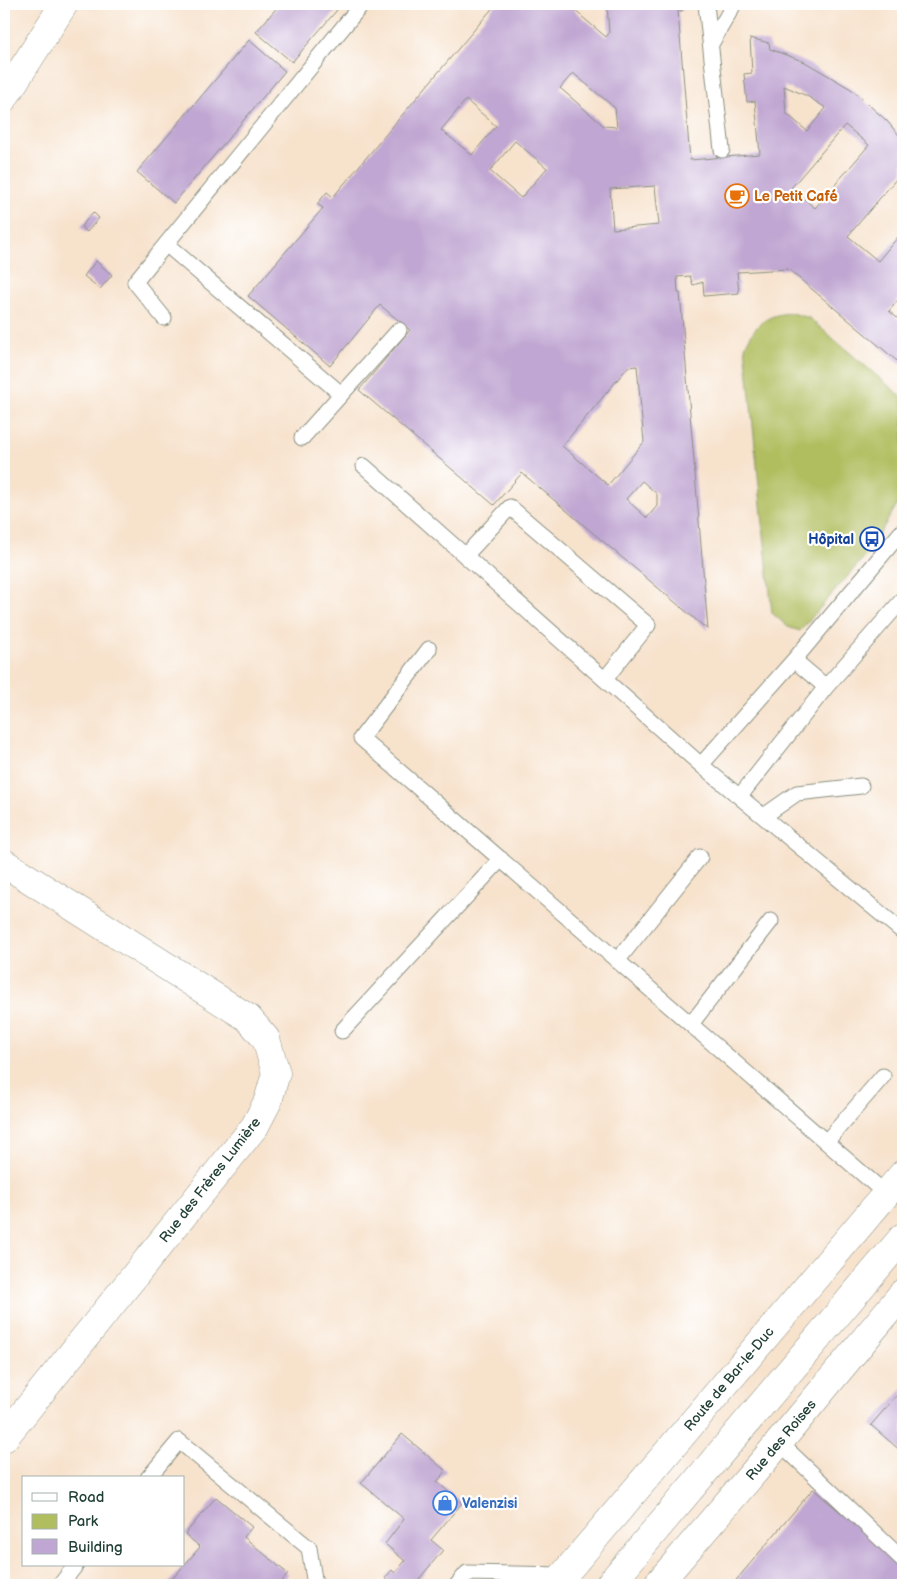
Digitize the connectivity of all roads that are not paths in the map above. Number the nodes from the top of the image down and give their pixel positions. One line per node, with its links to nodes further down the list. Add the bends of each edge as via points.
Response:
1 (64, 4): 6 (street)
2 (362, 4): 8 (lane)
3 (706, 4): 5 (lane)
4 (734, 4): 5 (lane)
5 (711, 44): 7 (lane)
6 (4, 98)
7 (722, 150)
8 (166, 244): 9 (lane, via 135,282); 11 (lane)
9 (164, 318)
10 (399, 330): 11 (lane)
11 (341, 394): 12 (lane)
12 (302, 438)
13 (364, 466): 15 (lane)
14 (903, 530): 18 (lane)
15 (465, 556): 19 (lane); 19 (lane, via 510,507 648,625)
16 (903, 599): 20 (lane)
17 (429, 649): 26 (lane, via 361,738)
18 (794, 660): 20 (lane); 21 (lane)
19 (605, 679): 21 (lane)
20 (826, 687): 23 (lane)
21 (701, 765): 23 (lane)
22 (861, 786): 24 (lane, via 797,793)
23 (740, 796): 24 (lane)
24 (764, 816): 29 (lane)
25 (700, 857): 30 (lane)
26 (501, 859): 30 (lane); 32 (lane)
27 (4, 863): 40 (street, Rue des Frères Lumière, via 248,1018 266,1039 276,1074 268,1101 255,1126)
28 (771, 921): 31 (lane)
29 (903, 932)
30 (617, 960): 31 (lane)
31 (691, 1024): 34 (lane)
32 (342, 1031)
33 (883, 1076): 34 (lane)
34 (826, 1142): 35 (lane)
35 (895, 1184): 45 (street, Route de Bar-le-Duc)
36 (903, 1237): 37 (street)
37 (877, 1268): 38 (street); 49 (street)
38 (903, 1288)
39 (903, 1293): 41 (street, Rue des Roises)
40 (4, 1438)
41 (779, 1442): 43 (lane); 50 (street, Rue des Roises)
42 (150, 1476): 47 (lane, via 179,1441 309,1548)
43 (903, 1560)
44 (75, 1566): 46 (lane)
45 (559, 1580): 48 (lane, via 467,1573)
46 (60, 1585)
47 (315, 1585)
48 (457, 1585)
49 (609, 1585)
50 (657, 1585)

